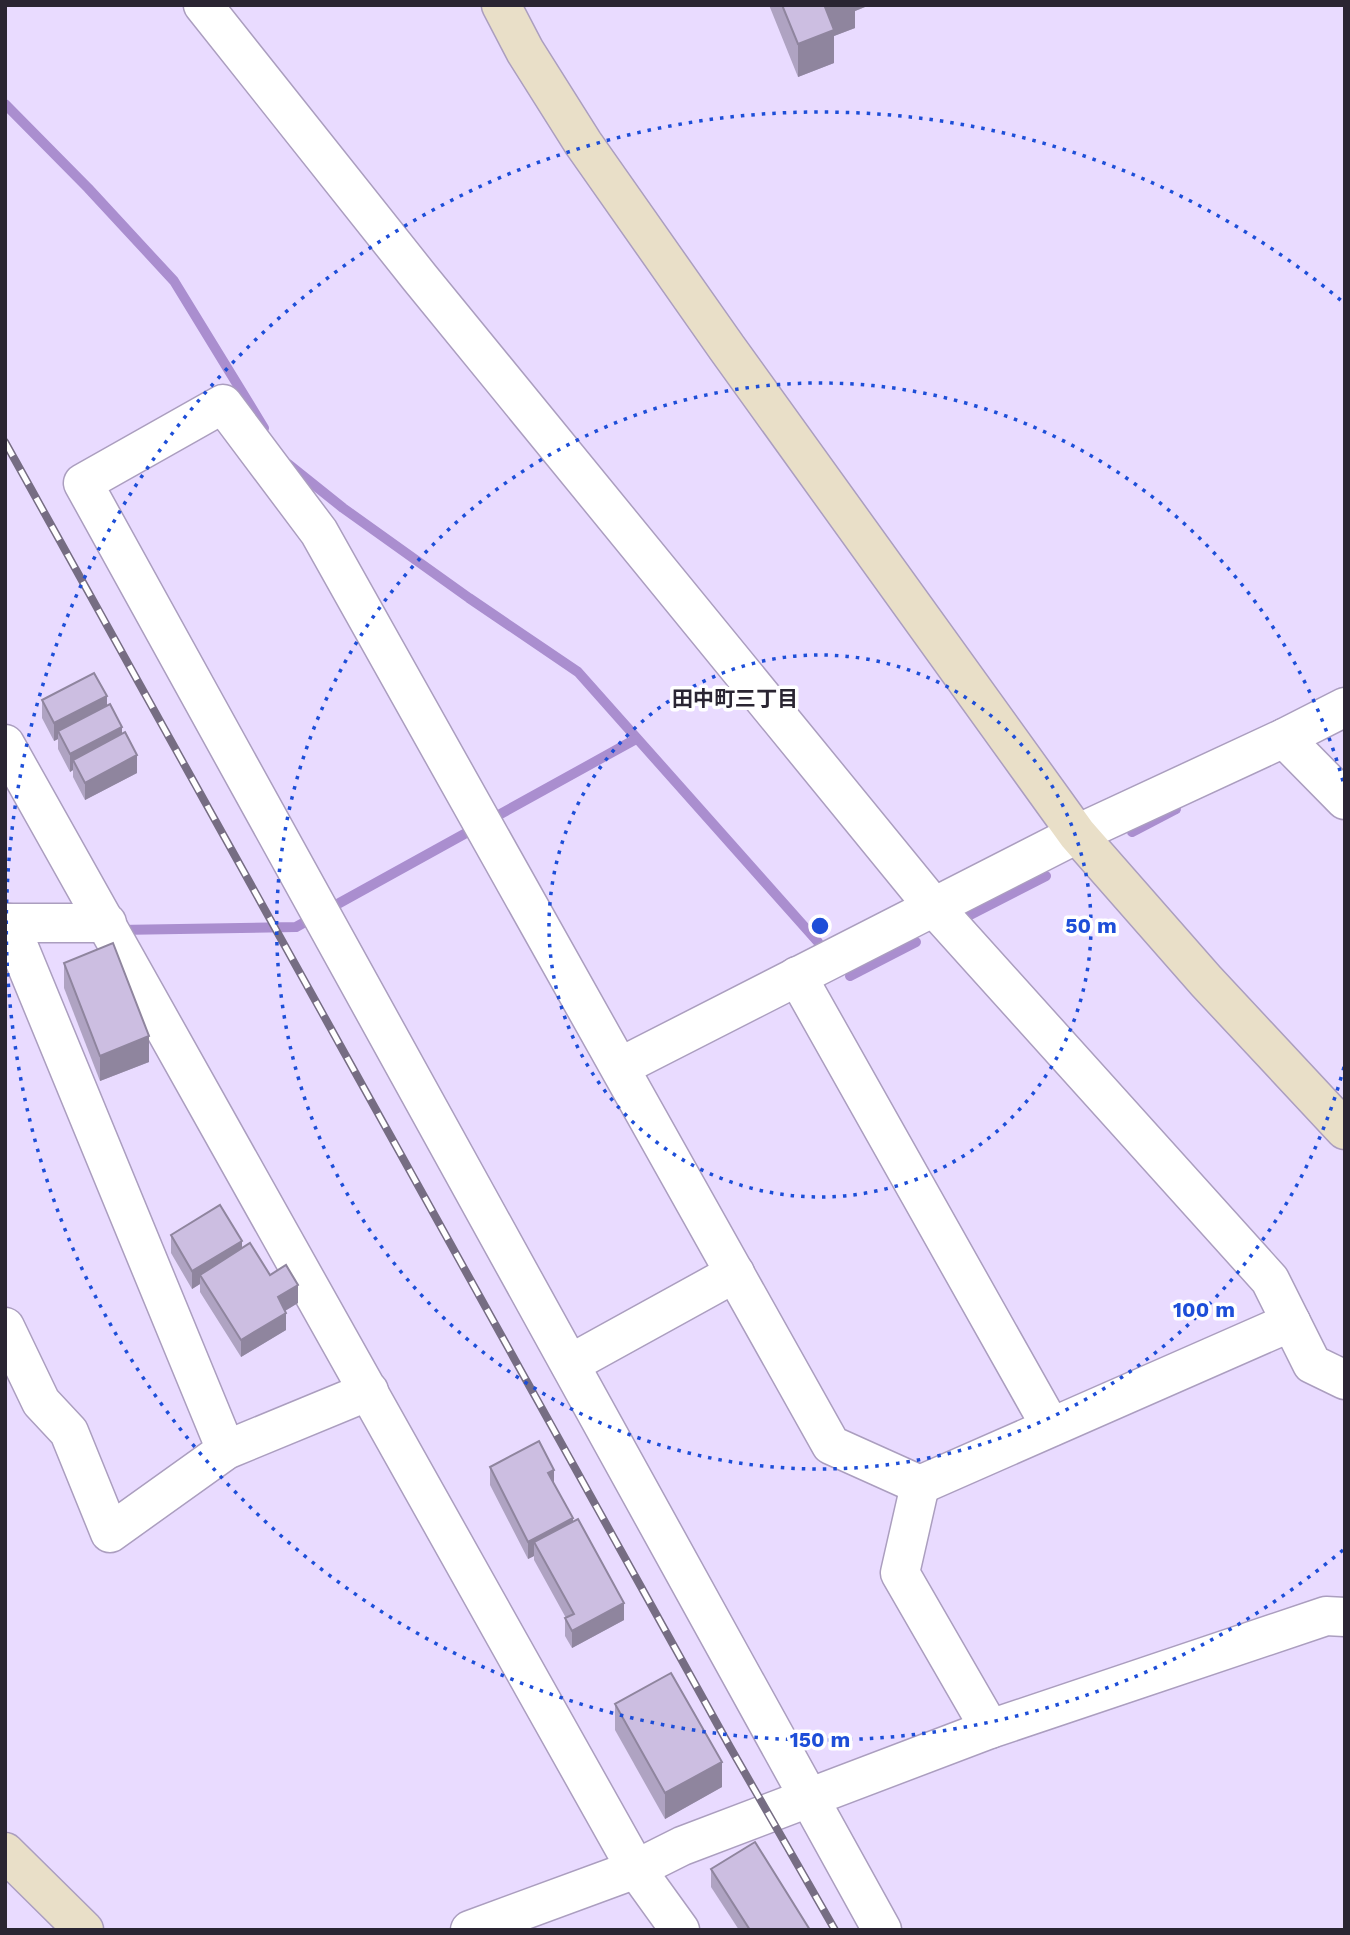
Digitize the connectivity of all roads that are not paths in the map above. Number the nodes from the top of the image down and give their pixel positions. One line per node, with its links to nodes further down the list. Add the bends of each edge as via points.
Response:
1 (203, 5): 8 (street, via 428,289)
2 (501, 5): 7 (street, via 524,51 583,143)
3 (1345, 706): 4 (street)
4 (1284, 738): 6 (street); 7 (street)
5 (5, 744): 10 (street)
6 (1345, 800)
7 (1077, 834): 8 (street); 13 (street, via 1206,982)
8 (933, 906): 11 (street); 15 (street, via 1270,1280)
9 (7, 923): 10 (street); 21 (street)
10 (107, 923): 19 (street)
11 (797, 976): 12 (street); 20 (street)
12 (620, 1067): 14 (street); 17 (street, via 319,532 223,404 83,483)
13 (1345, 1130)
14 (735, 1273): 17 (street); 22 (street, via 831,1445)
15 (1291, 1322): 18 (street, via 1312,1364); 20 (street)
16 (5, 1327): 21 (street, via 41,1402 69,1432 110,1533)
17 (570, 1364): 25 (street)
18 (1345, 1380)
19 (369, 1391): 21 (street); 27 (street)
20 (1051, 1427): 22 (street)
21 (226, 1450)
22 (920, 1485): 24 (street, via 900,1573)
23 (1345, 1618): 24 (street, via 1325,1616)
24 (990, 1729): 25 (street)
25 (810, 1799): 27 (street, via 682,1846); 31 (street)
26 (5, 1852): 28 (street)
27 (636, 1869): 29 (street); 30 (street)
28 (84, 1930)
29 (470, 1930)
30 (680, 1930)
31 (882, 1930)

